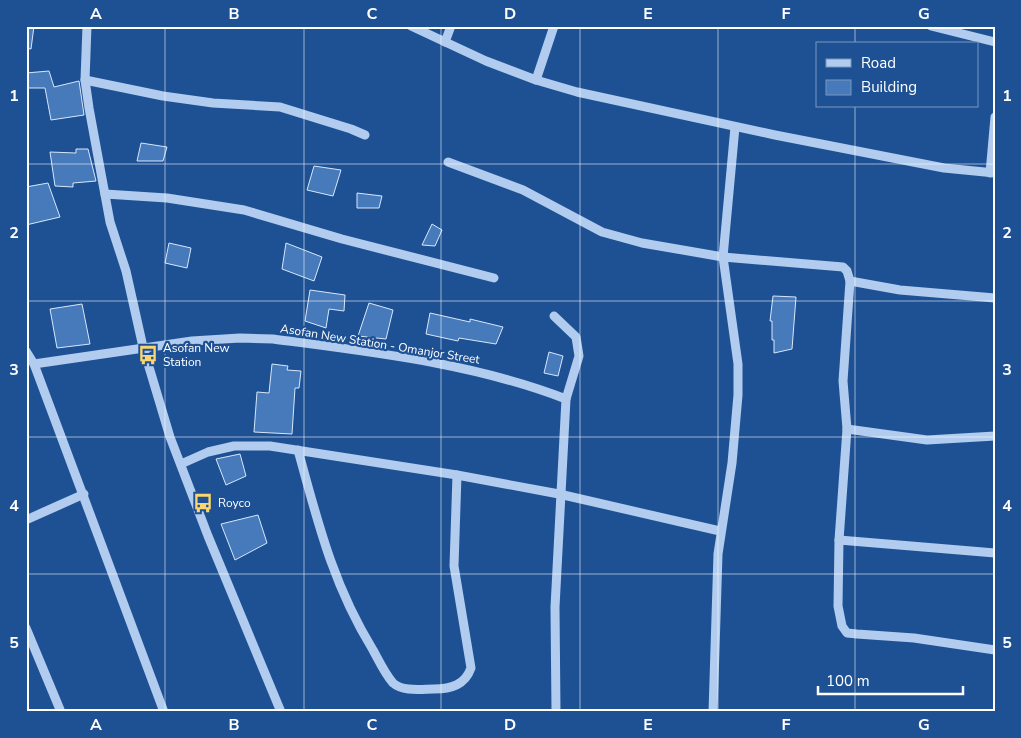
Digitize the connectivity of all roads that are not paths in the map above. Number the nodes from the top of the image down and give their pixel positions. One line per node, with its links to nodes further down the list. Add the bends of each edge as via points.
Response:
1 (87, 26): 8 (street)
2 (411, 26): 6 (street)
3 (451, 26): 6 (street)
4 (554, 26): 9 (street)
5 (931, 26): 7 (street)
6 (445, 42): 9 (street)
7 (995, 42)
8 (85, 80): 12 (street, via 163,96 280,107); 15 (street)
9 (536, 80): 11 (street)
10 (995, 117): 14 (street)
11 (735, 127): 14 (street, via 944,168); 16 (street)
12 (365, 135)
13 (448, 162): 16 (street, via 523,190 602,232 664,249)
14 (993, 173)
15 (105, 194): 17 (street, via 167,198 244,210); 21 (street)
16 (723, 257): 18 (street, via 843,267); 33 (street, via 738,364 738,395 732,462)
17 (494, 278)
18 (850, 281): 19 (street, via 900,290); 25 (street, via 843,380)
19 (995, 298)
20 (554, 316): 24 (street, via 576,337 578,356)
21 (143, 347): 23 (street, Asofan New Station - Omanjor Street); 24 (street, Asofan New Station - Omanjor Street, via 240,338 273,339 467,370 533,386); 28 (street)
22 (26, 351): 23 (street)
23 (34, 364): 30 (street)
24 (566, 399): 31 (street)
25 (847, 429): 26 (street, via 927,440); 34 (street)
26 (995, 436)
27 (298, 450): 28 (street, via 234,446 208,452); 29 (street); 29 (street, via 329,562 348,605 394,684 408,688 437,689 458,685 471,668 454,566)
28 (181, 464): 40 (street)
29 (457, 475): 31 (street)
30 (84, 494): 32 (street); 39 (street)
31 (559, 494): 33 (street); 41 (street)
32 (26, 520)
33 (720, 531): 42 (street, via 715,595)
34 (839, 540): 35 (street); 37 (street, via 838,606 842,626 847,632)
35 (995, 553)
36 (26, 628): 38 (street)
37 (995, 650)
38 (61, 712)
39 (164, 712)
40 (281, 712)
41 (556, 712)
42 (713, 712)

